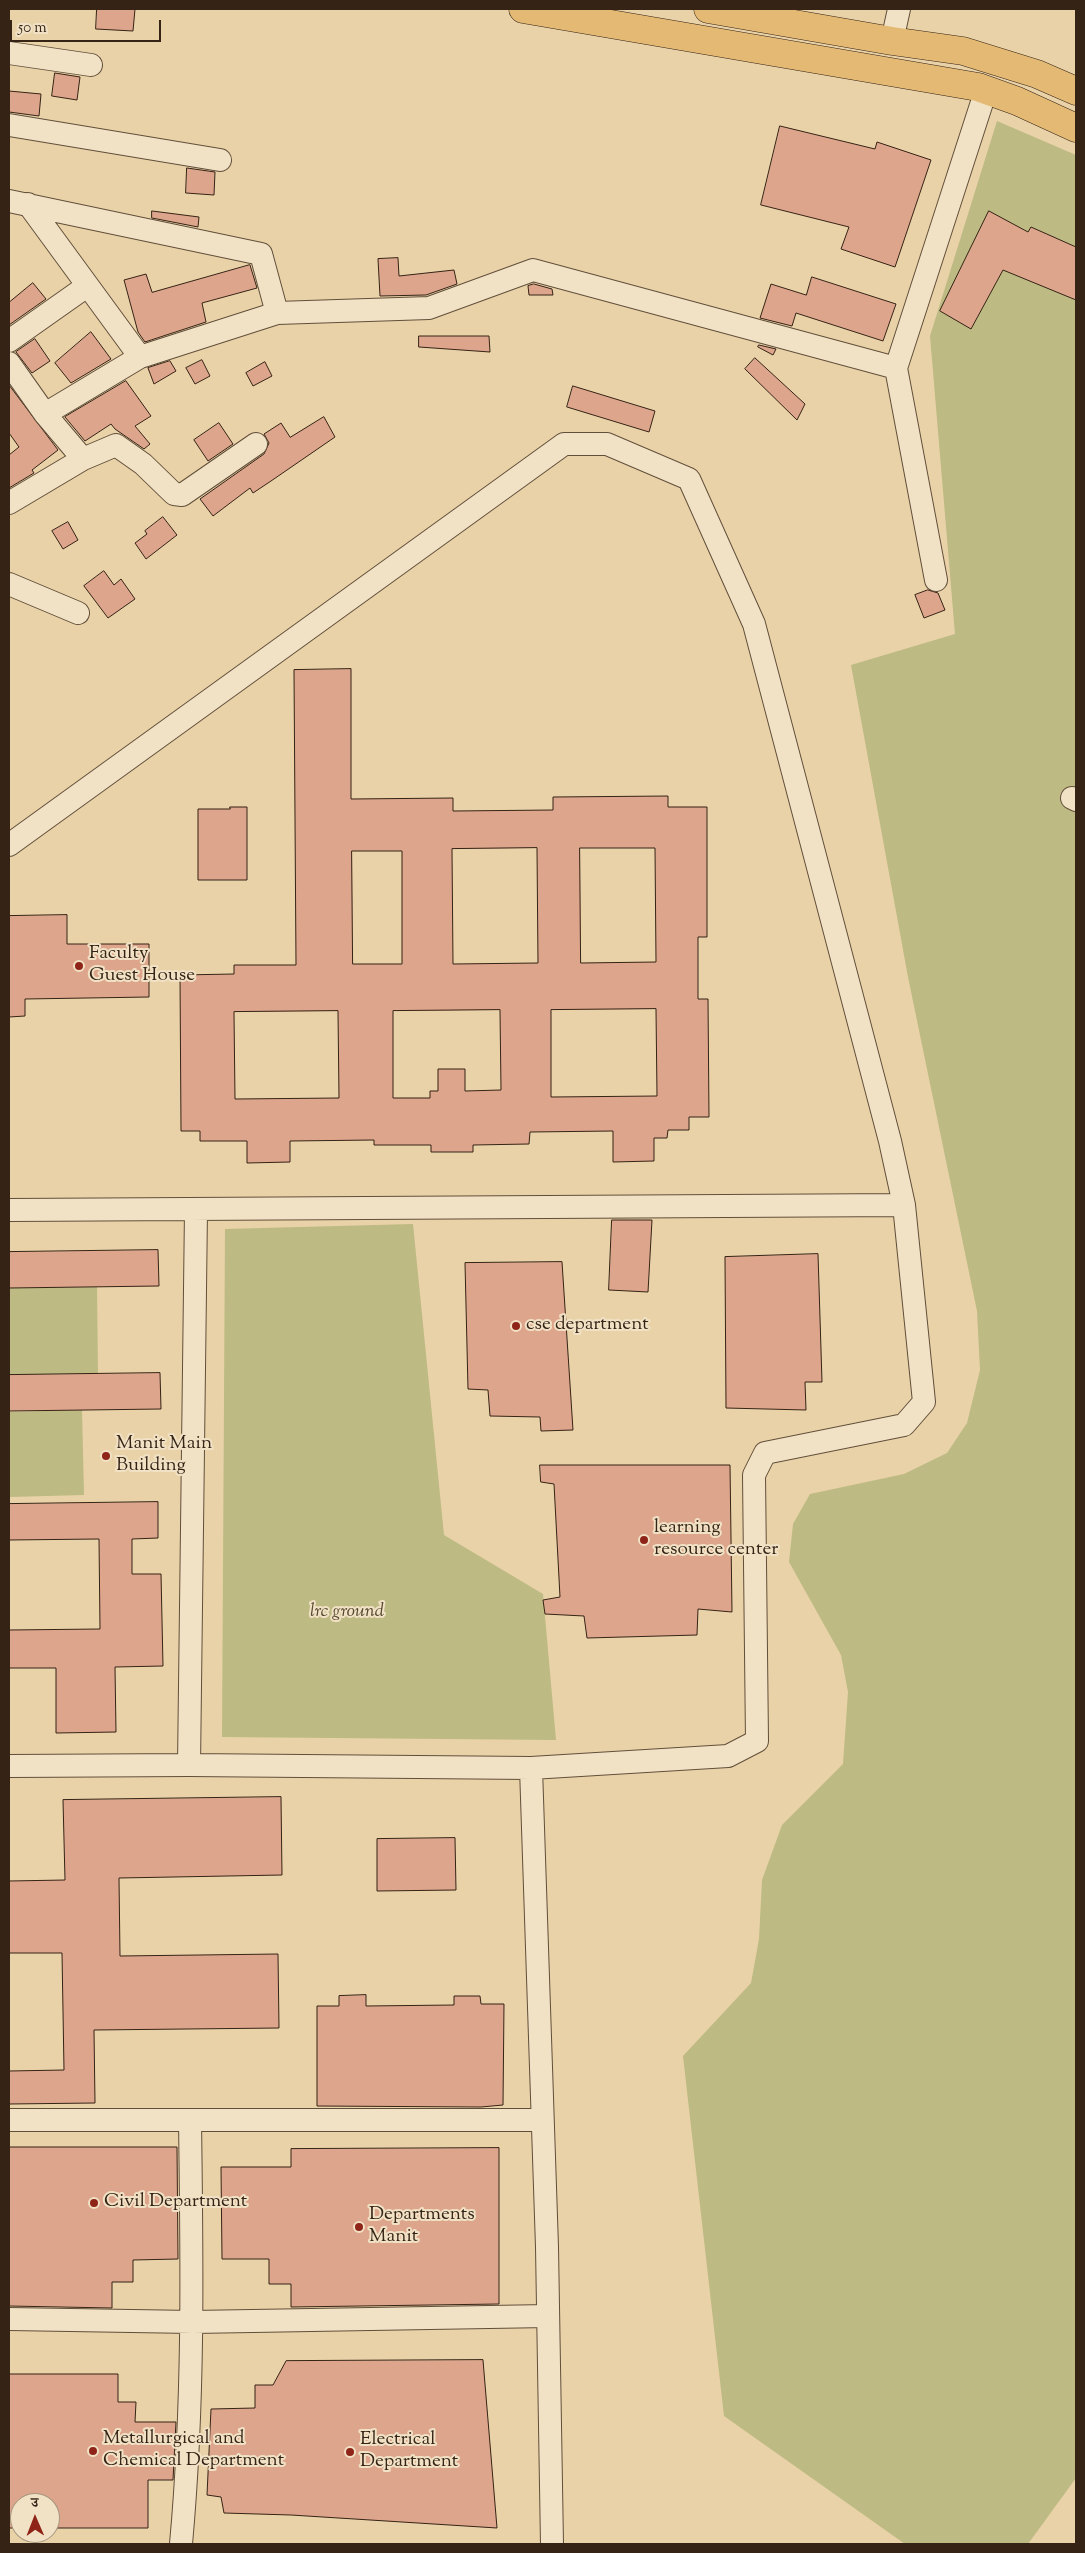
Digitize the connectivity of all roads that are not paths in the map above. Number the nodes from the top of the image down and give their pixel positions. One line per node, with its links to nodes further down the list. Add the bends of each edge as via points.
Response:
1 (523, 9): 7 (main road)
2 (708, 9): 4 (main road)
3 (898, 9): 4 (street)
4 (892, 41): 8 (main road, via 963,51 1037,74)
5 (9, 53): 6 (street)
6 (91, 65)
7 (986, 90): 10 (main road); 18 (street)
8 (1076, 91)
9 (9, 125): 11 (street)
10 (1076, 128)
11 (220, 160)
12 (18, 203): 13 (street); 14 (street, via 261,254)
13 (87, 286): 15 (street); 16 (street)
14 (277, 312): 16 (street); 18 (street, via 429,308 534,270)
15 (9, 341)
16 (140, 357): 19 (street)
17 (9, 363): 19 (street)
18 (896, 368): 23 (street)
19 (45, 414): 21 (street)
20 (256, 444): 21 (street, via 177,496 143,464 116,445)
21 (83, 459): 22 (street)
22 (9, 503)
23 (936, 580)
24 (9, 584): 25 (street)
25 (78, 613)
26 (9, 845): 27 (street, via 564,444 607,444 688,479 754,624)
27 (904, 1204): 29 (street); 32 (street, via 924,1402 904,1425 765,1453 754,1475 757,1741 728,1756)
28 (9, 1210): 29 (street)
29 (196, 1210): 30 (street)
30 (189, 1764): 31 (street); 32 (street)
31 (9, 1766)
32 (531, 1768): 35 (street)
33 (9, 2120): 34 (street)
34 (190, 2120): 35 (street); 38 (street)
35 (542, 2120): 36 (street)
36 (548, 2316): 38 (street); 40 (street)
37 (9, 2319): 38 (street)
38 (193, 2322): 39 (street)
39 (181, 2544)
40 (552, 2544)

